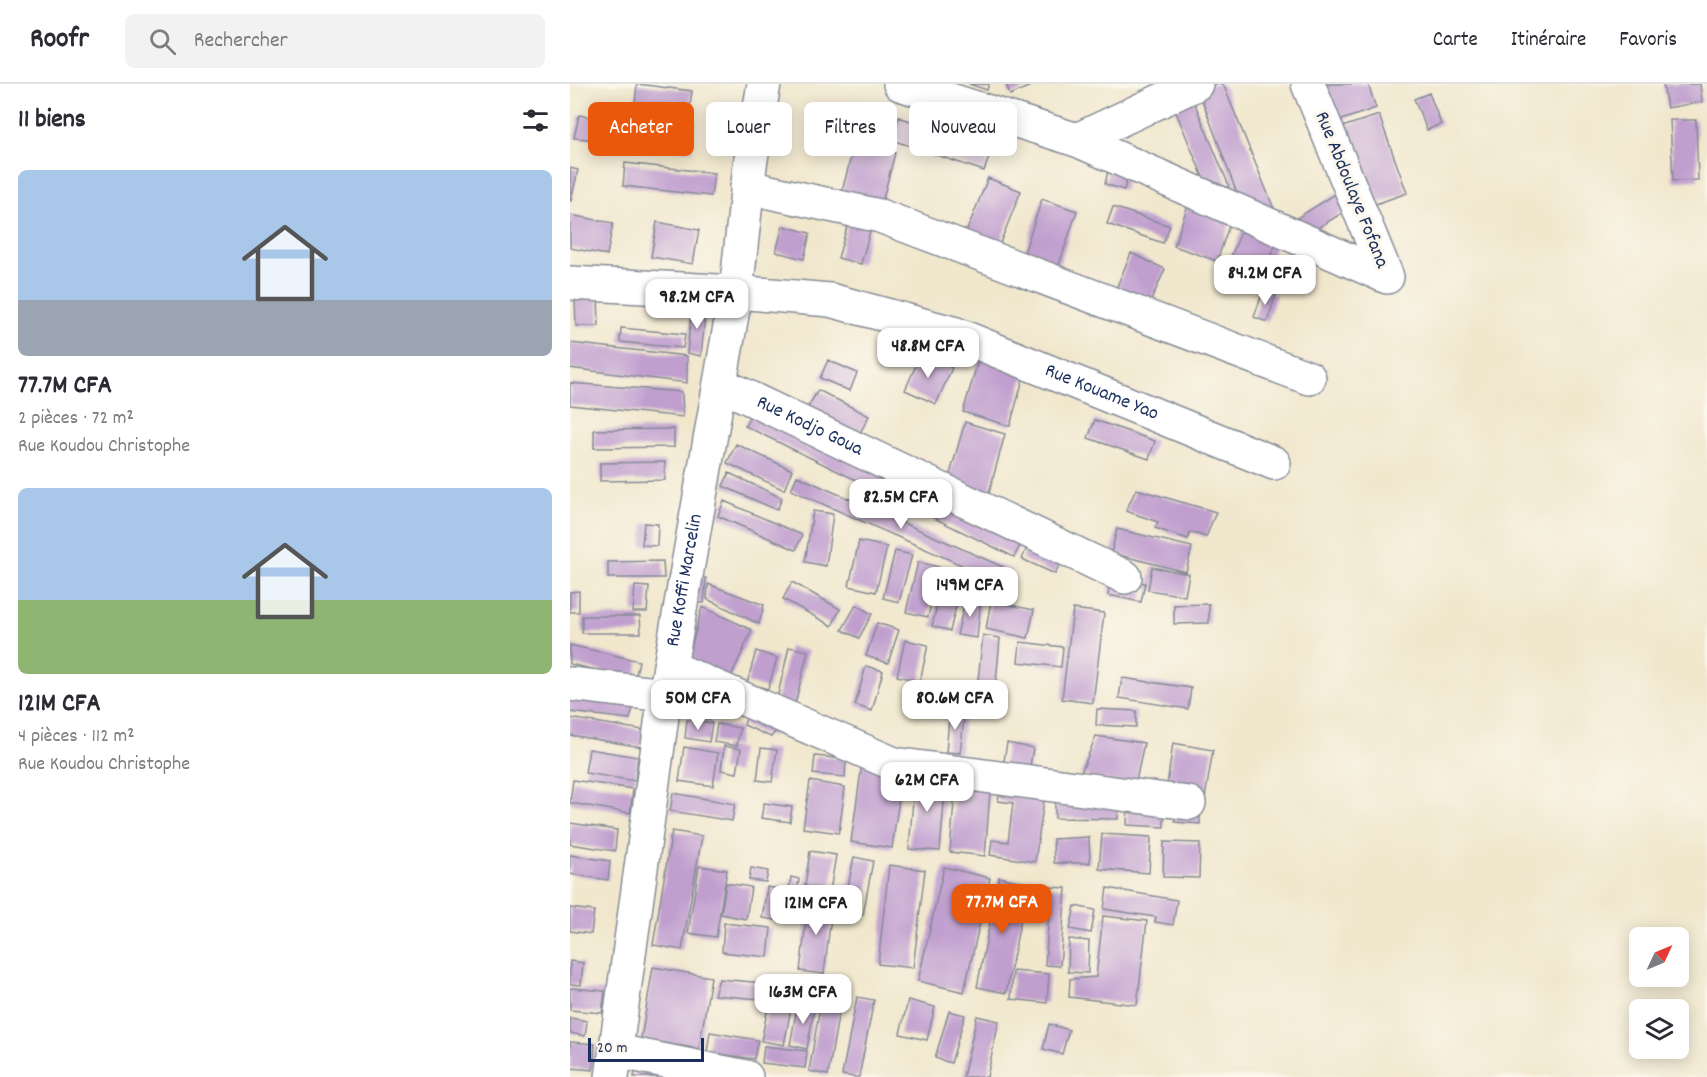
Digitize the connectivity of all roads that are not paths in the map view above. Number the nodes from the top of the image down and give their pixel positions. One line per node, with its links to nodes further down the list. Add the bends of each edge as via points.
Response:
1 (764, 84): 6 (street, Rue Koffi Marcelin)
2 (900, 84): 5 (street, Rue Abdoulaye Fofana)
3 (1196, 84): 5 (street)
4 (1308, 84): 5 (street, Rue Abdoulaye Fofana, via 1387,277)
5 (1077, 140)
6 (747, 188): 8 (street, Rue Koffi Marcelin); 9 (street, via 880,216)
7 (570, 283): 8 (street, Rue Kouame Yao)
8 (736, 292): 10 (street, Rue Koffi Marcelin); 11 (street, Rue Kouame Yao, via 830,300 956,334)
9 (1309, 378)
10 (720, 384): 12 (street, Rue Kodjo Goua); 13 (street, Rue Koffi Marcelin)
11 (1274, 463)
12 (1125, 577)
13 (668, 681): 14 (street); 15 (street, via 894,764); 16 (street, Rue Koffi Marcelin)
14 (570, 684)
15 (1189, 803)
16 (614, 1064): 17 (street)
17 (746, 1077)

